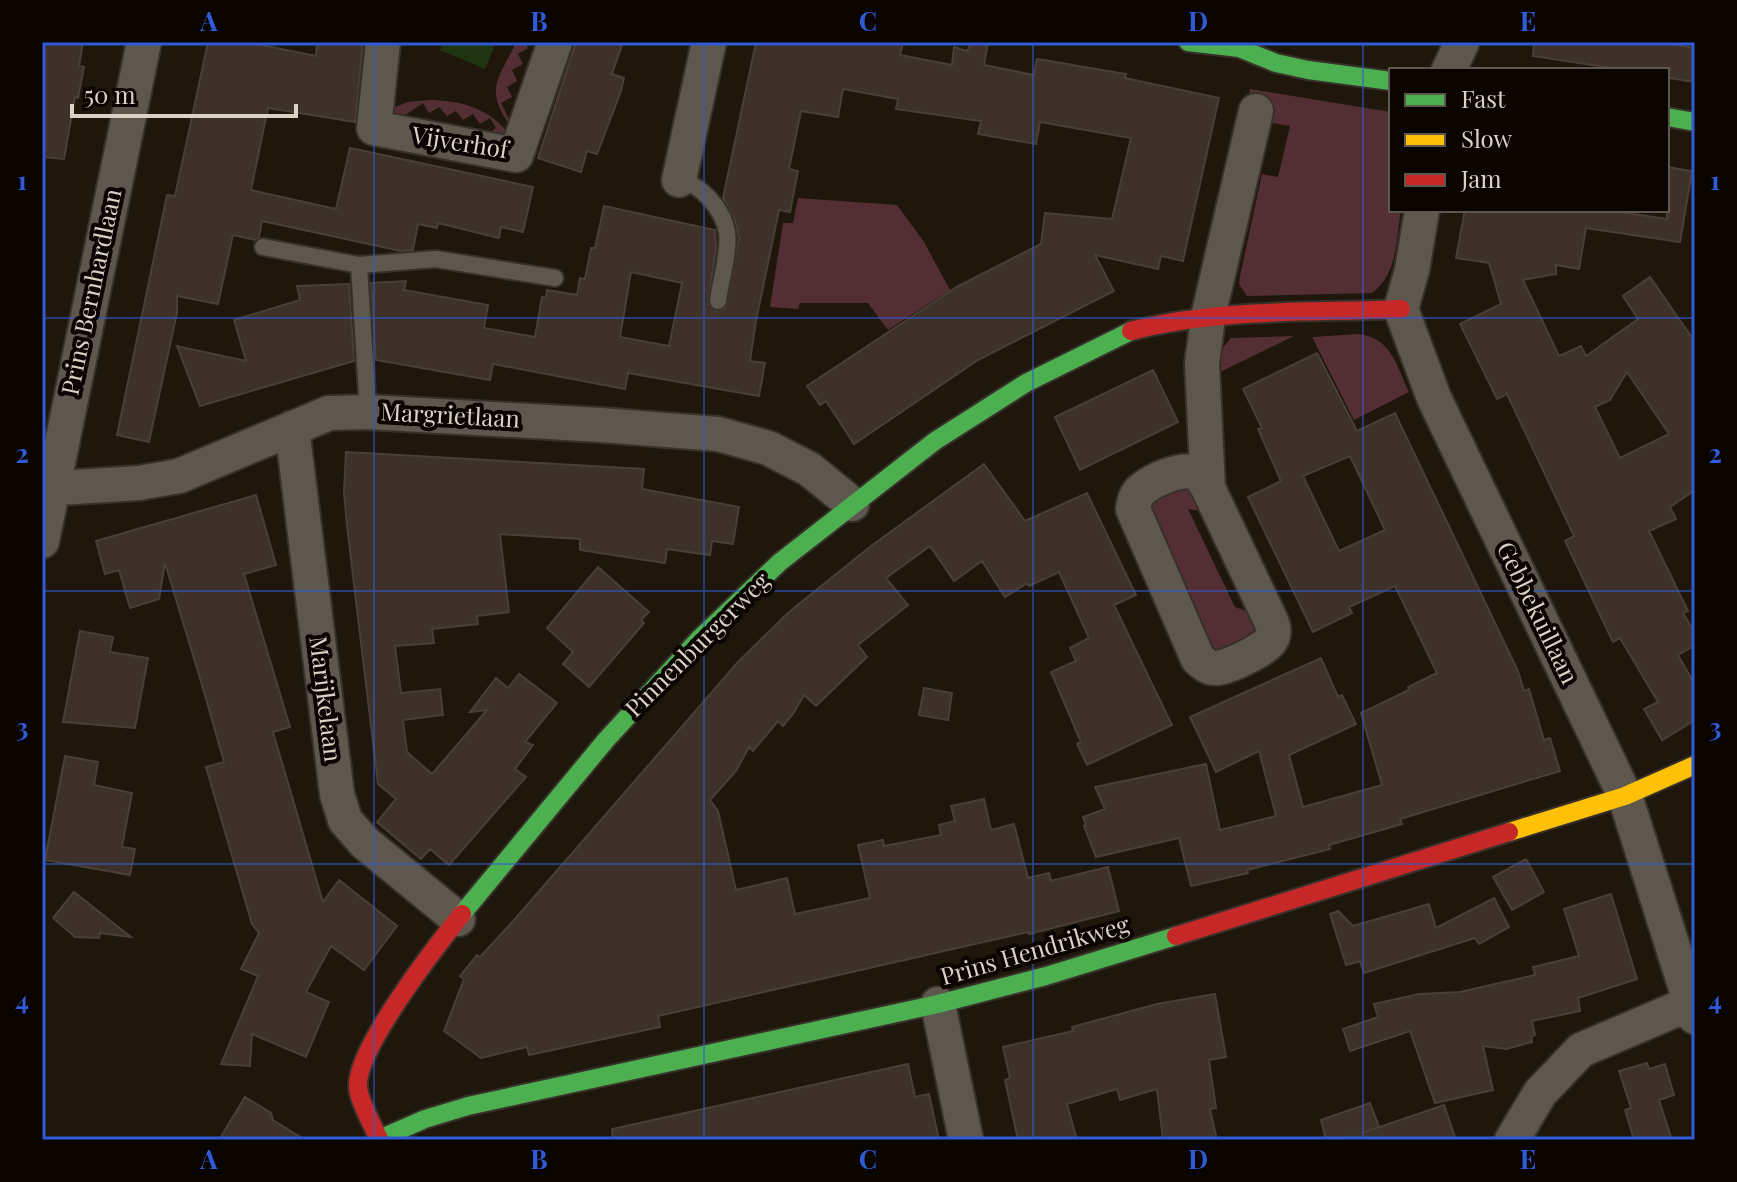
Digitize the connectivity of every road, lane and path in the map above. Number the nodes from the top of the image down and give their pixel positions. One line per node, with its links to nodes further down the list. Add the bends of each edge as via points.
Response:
1 (144, 42): 25 (street, Prins Bernhardlaan)
2 (383, 42): 3 (street, Vijverhof, via 374,128 516,155)
3 (555, 42)
4 (709, 42): 14 (street)
5 (1188, 42): 8 (street)
6 (1261, 42): 8 (street)
7 (1462, 42): 9 (street)
8 (1239, 48): 10 (street, via 1276,63)
9 (1450, 68)
10 (1389, 81)
11 (1256, 111): 21 (street)
12 (1669, 117): 13 (street)
13 (1695, 122)
14 (679, 180): 19 (lane, via 711,201 728,234)
15 (1422, 212): 20 (street)
16 (263, 247): 17 (lane)
17 (359, 265): 18 (lane, via 436,259); 22 (lane)
18 (555, 278)
19 (718, 301)
20 (1401, 309): 21 (street, Pinnenburgerweg); 29 (street, Gebbekuillaan, via 1434,398)
21 (1208, 317): 24 (street, via 1202,364); 26 (street, Pinnenburgerweg, via 1121,334 1026,383 935,441)
22 (368, 412): 23 (street, Margrietlaan, via 329,413); 26 (street, Margrietlaan, via 718,434 768,448 809,469)
23 (292, 428): 25 (street, Margrietlaan, via 179,476); 30 (street, Marijkelaan, via 337,794 345,820 364,842)
24 (1208, 488): 24 (street, via 1196,474 1178,472 1140,492 1133,509 1198,659 1215,668 1263,648 1274,629)
25 (47, 489): 27 (street, Prins Bernhardlaan)
26 (852, 504): 30 (street, Pinnenburgerweg, via 780,562 699,639 606,740)
27 (42, 541)
28 (1695, 765): 29 (street, Prins Hendrikweg)
29 (1625, 796): 31 (street, Prins Hendrikweg, via 1046,976); 32 (street, Gebbekuillaan)
30 (458, 919): 33 (street, Pinnenburgerweg, via 383,1021 361,1070 358,1088)
31 (938, 1004): 33 (street, Prins Hendrikweg, via 468,1106); 34 (street)
32 (1693, 1010): 35 (street, via 1581,1050 1540,1093)
33 (378, 1139)
34 (966, 1140)
35 (1512, 1140)

